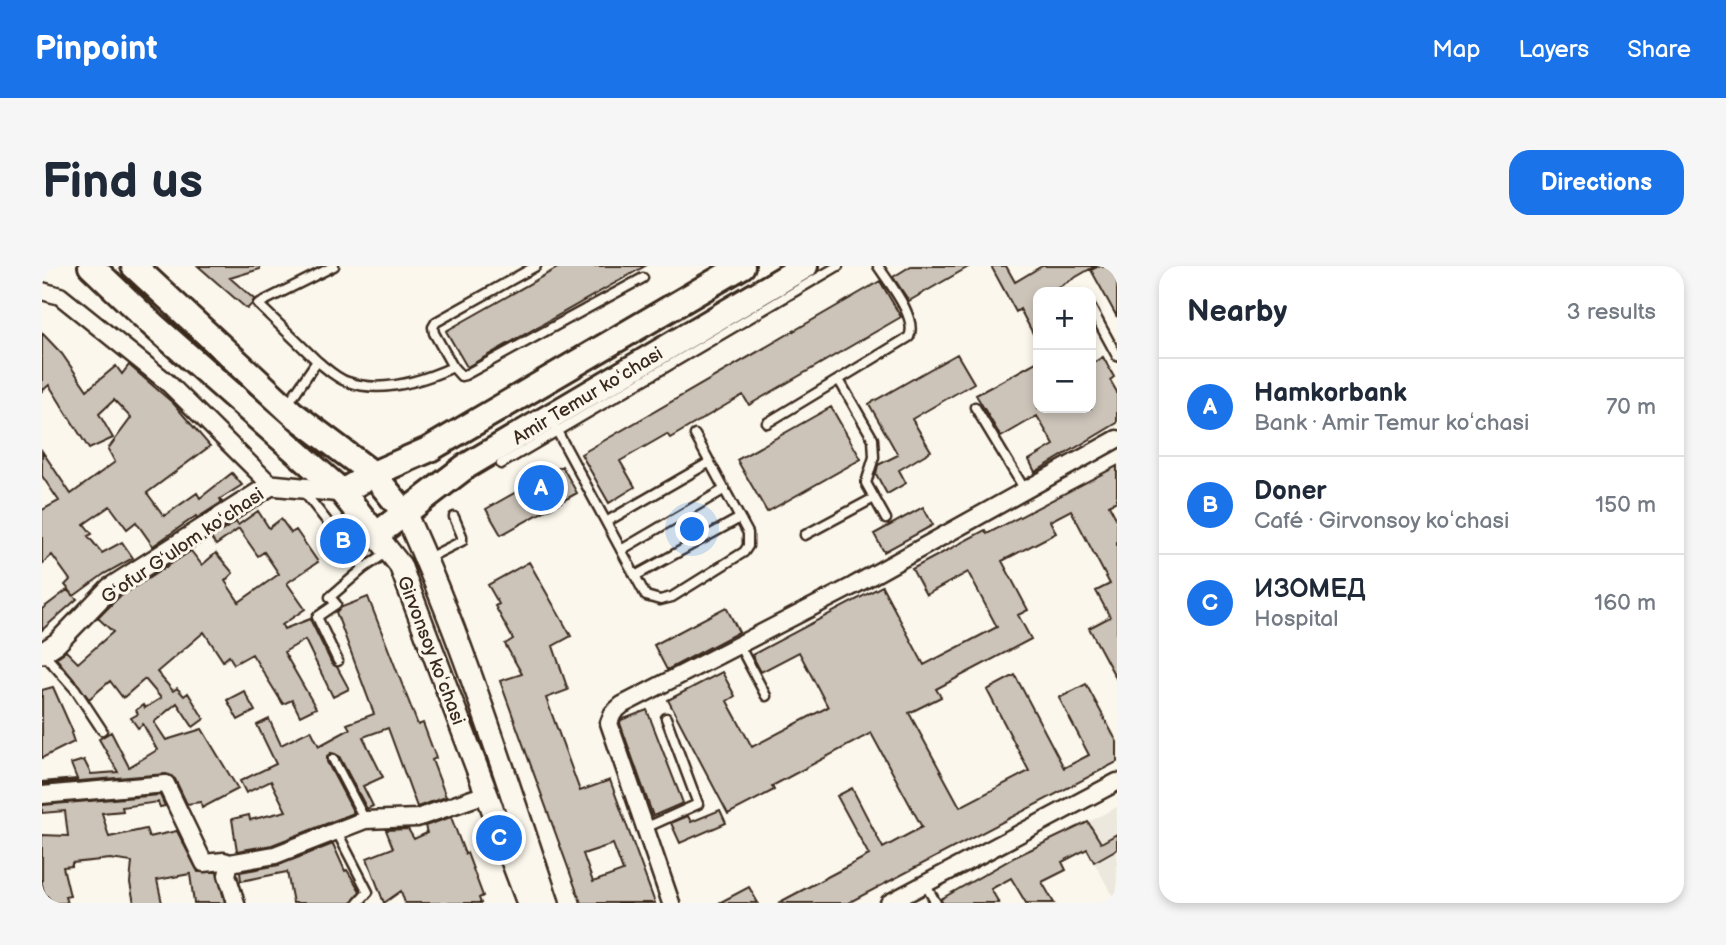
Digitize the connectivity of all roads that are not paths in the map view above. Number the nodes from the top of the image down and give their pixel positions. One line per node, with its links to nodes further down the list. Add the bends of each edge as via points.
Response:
1 (91, 266): 29 (main road, Girvonsoy koʻchasi)
2 (134, 266): 16 (main road, Girvonsoy koʻchasi)
3 (334, 266): 13 (lane, via 258,304)
4 (536, 266): 14 (lane, via 436,322 434,333)
5 (742, 266): 24 (main road, Amir Temur koʻchasi, via 439,444)
6 (805, 266): 18 (main road, Amir Temur koʻchasi)
7 (838, 266): 18 (lane)
8 (878, 266): 15 (lane, via 909,315 912,330 909,337)
9 (643, 278): 14 (lane, via 465,375)
10 (42, 290): 25 (street, via 60,296 167,382)
11 (1096, 317): 12 (lane)
12 (1117, 356)
13 (317, 361): 14 (lane, via 346,382 372,388 408,383); 16 (lane)
14 (453, 367)
15 (839, 380): 19 (lane); 30 (lane, via 873,439 874,457 866,483)
16 (285, 407): 24 (main road, Girvonsoy koʻchasi)
17 (975, 407): 28 (lane)
18 (554, 424): 23 (lane); 31 (main road, Amir Temur koʻchasi, via 464,467); 35 (lane)
19 (767, 424)
20 (695, 435): 22 (lane)
21 (1117, 439): 28 (street)
22 (710, 462): 27 (lane); 35 (lane)
23 (501, 464)
24 (373, 474): 29 (main road, Amir Temur koʻchasi); 31 (main road, Girvonsoy koʻchasi)
25 (271, 485): 26 (street, Gʻofur Gʻulom koʻchasi); 43 (street, Gʻofur Gʻulom koʻchasi, via 110,588)
26 (301, 488): 29 (street, Gʻofur Gʻulom koʻchasi); 40 (lane)
27 (724, 489): 33 (lane); 38 (lane)
28 (1025, 490): 42 (street)
29 (342, 492): 37 (main road, Girvonsoy koʻchasi)
30 (874, 498): 34 (lane); 36 (lane)
31 (405, 513): 37 (main road, Amir Temur koʻchasi); 39 (main road, Girvonsoy koʻchasi)
32 (454, 517): 39 (lane, via 462,541)
33 (740, 518): 41 (lane); 41 (lane, via 748,533 744,552 672,597 651,599)
34 (886, 519)
35 (606, 522): 38 (lane)
36 (805, 535)
37 (382, 543): 40 (lane); 50 (main road, Girvonsoy koʻchasi, via 400,565)
38 (621, 550): 41 (lane)
39 (426, 559): 60 (main road, Girvonsoy koʻchasi)
40 (364, 568): 44 (lane, via 330,597 336,604 317,617)
41 (635, 576)
42 (739, 645): 45 (lane); 53 (street, via 613,713 609,723)
43 (42, 653): 47 (lane, via 75,689)
44 (338, 661)
45 (766, 696)
46 (666, 718): 53 (lane, via 698,804)
47 (102, 730)
48 (333, 759): 52 (lane)
49 (1117, 782): 56 (street)
50 (486, 794): 52 (street, via 417,818); 59 (main road, Girvonsoy koʻchasi)
51 (42, 795): 55 (street, via 166,784 204,863)
52 (365, 820): 54 (street)
53 (645, 828): 61 (street)
54 (336, 830): 55 (street, via 275,855); 58 (lane, via 368,892)
55 (230, 863): 57 (street, via 227,874)
56 (925, 884): 62 (street); 63 (lane)
57 (236, 903)
58 (358, 903)
59 (528, 903)
60 (548, 903)
61 (671, 903)
62 (890, 903)
63 (936, 903)

